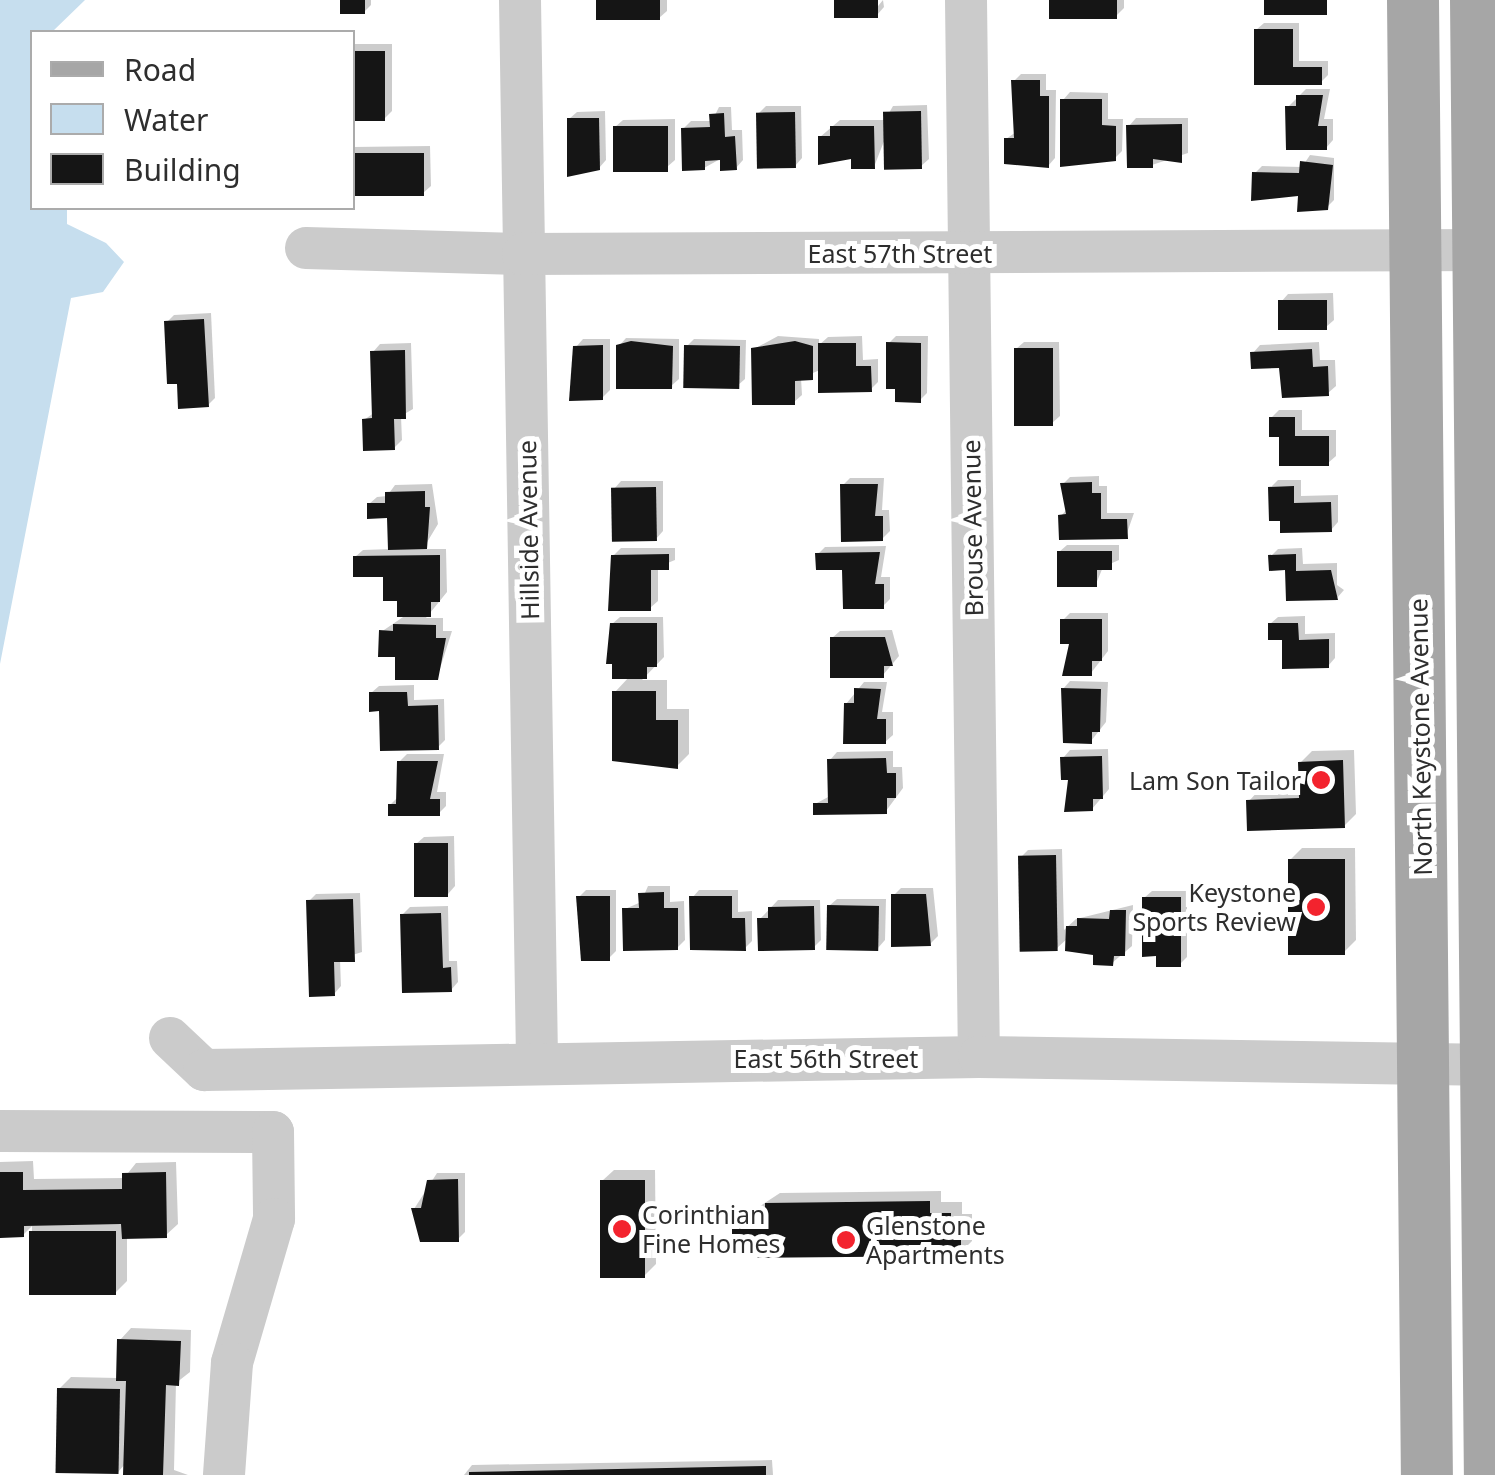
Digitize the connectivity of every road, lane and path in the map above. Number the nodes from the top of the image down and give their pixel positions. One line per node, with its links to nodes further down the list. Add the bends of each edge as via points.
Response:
1 (520, 0): 9 (street, Hillside Avenue)
2 (966, 0): 8 (street, Brouse Avenue)
3 (1412, 0): 6 (main road, North Keystone Avenue)
4 (1476, 0): 7 (main road)
5 (306, 248): 9 (street, East 57th Street)
6 (1415, 250): 7 (street, East 57th Street); 8 (street, East 57th Street); 11 (main road, North Keystone Avenue)
7 (1487, 250): 10 (main road)
8 (968, 252): 9 (street, East 57th Street); 13 (street, Brouse Avenue)
9 (523, 254): 15 (street, Hillside Avenue)
10 (1489, 644): 11 (street); 16 (main road)
11 (1420, 645): 14 (main road, North Keystone Avenue)
12 (170, 1038): 15 (street, East 56th Street, via 204,1070)
13 (979, 1057): 14 (street, East 56th Street); 15 (street, East 56th Street)
14 (1424, 1059): 16 (street, East 56th Street); 19 (main road, North Keystone Avenue)
15 (536, 1060)
16 (1491, 1065): 20 (main road)
17 (0, 1131): 18 (street, via 273,1132 274,1219 238,1334)
18 (224, 1475)
19 (1427, 1475)
20 (1490, 1475)

